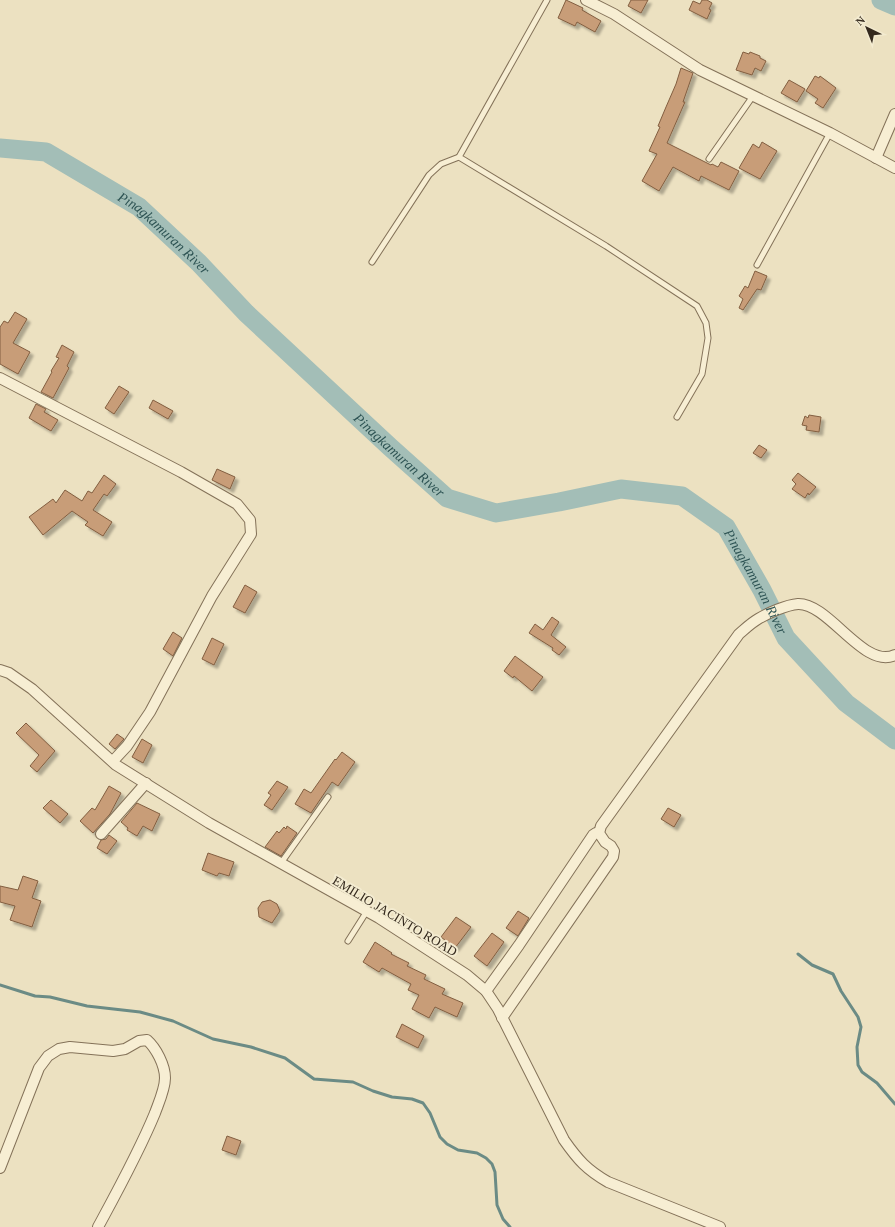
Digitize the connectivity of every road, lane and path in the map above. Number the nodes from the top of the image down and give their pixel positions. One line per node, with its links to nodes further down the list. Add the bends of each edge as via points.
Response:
1 (547, 0): 6 (lane)
2 (586, 0): 3 (street, via 614,14 700,70)
3 (753, 96): 5 (street); 8 (lane)
4 (895, 114): 7 (street)
5 (830, 133): 7 (street); 11 (lane)
6 (459, 157): 10 (lane, via 441,164 429,175); 13 (lane, via 606,246 697,306 706,323 708,338 702,374)
7 (876, 158): 9 (street)
8 (709, 159)
9 (895, 168)
10 (372, 262)
11 (757, 265)
12 (0, 378): 16 (street, via 181,472 237,504 250,520 251,534 212,596 150,712 127,746)
13 (677, 417)
14 (895, 655): 19 (street, via 876,656 813,607 788,605 757,619 739,634 601,826)
15 (0, 670): 16 (street, EMILIO JACINTO ROAD, via 9,673 32,689)
16 (112, 761): 17 (street, EMILIO JACINTO ROAD)
17 (146, 783): 20 (street); 21 (street, EMILIO JACINTO ROAD, via 209,823)
18 (328, 797): 21 (lane)
19 (599, 833): 24 (street, via 593,835); 25 (street, via 605,842 612,846 613,858)
20 (101, 834)
21 (281, 863): 22 (street, EMILIO JACINTO ROAD)
22 (367, 911): 23 (lane); 24 (street, EMILIO JACINTO ROAD, via 467,975)
23 (348, 941)
24 (486, 991): 25 (street, EMILIO JACINTO ROAD)
25 (502, 1018): 28 (street, EMILIO JACINTO ROAD, via 564,1140 576,1158 608,1182)
26 (0, 1168): 27 (street, via 39,1068 48,1056 59,1049 70,1047 113,1051 147,1040 154,1047 165,1078 160,1100 146,1136)
27 (98, 1227)
28 (720, 1227)

